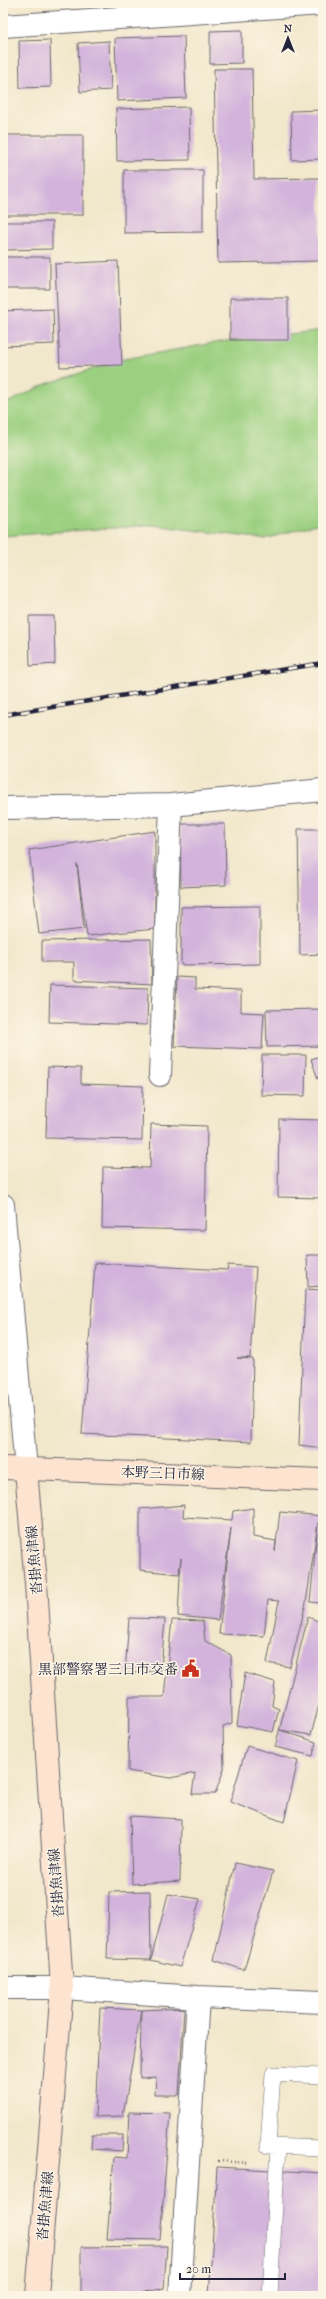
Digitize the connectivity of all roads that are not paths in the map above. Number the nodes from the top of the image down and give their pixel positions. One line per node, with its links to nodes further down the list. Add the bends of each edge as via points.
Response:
1 (323, 4): 2 (street)
2 (3, 26)
3 (323, 790): 4 (street)
4 (171, 805): 5 (street); 6 (street)
5 (3, 808)
6 (160, 1075)
7 (3, 1204): 9 (street)
8 (3, 1468): 9 (main road, 本野三日市線)
9 (26, 1470): 10 (main road, 本野三日市線); 12 (main road, 沓掛魚津線, via 36,1584)
10 (323, 1480)
11 (3, 1988): 12 (street)
12 (62, 1988): 13 (street); 18 (main road, 沓掛魚津線)
13 (198, 1997): 14 (street); 19 (street)
14 (323, 2002)
15 (323, 2076): 16 (lane, via 273,2074 268,2146)
16 (278, 2146): 17 (lane); 20 (lane)
17 (323, 2148)
18 (37, 2296)
19 (180, 2296)
20 (270, 2296)

